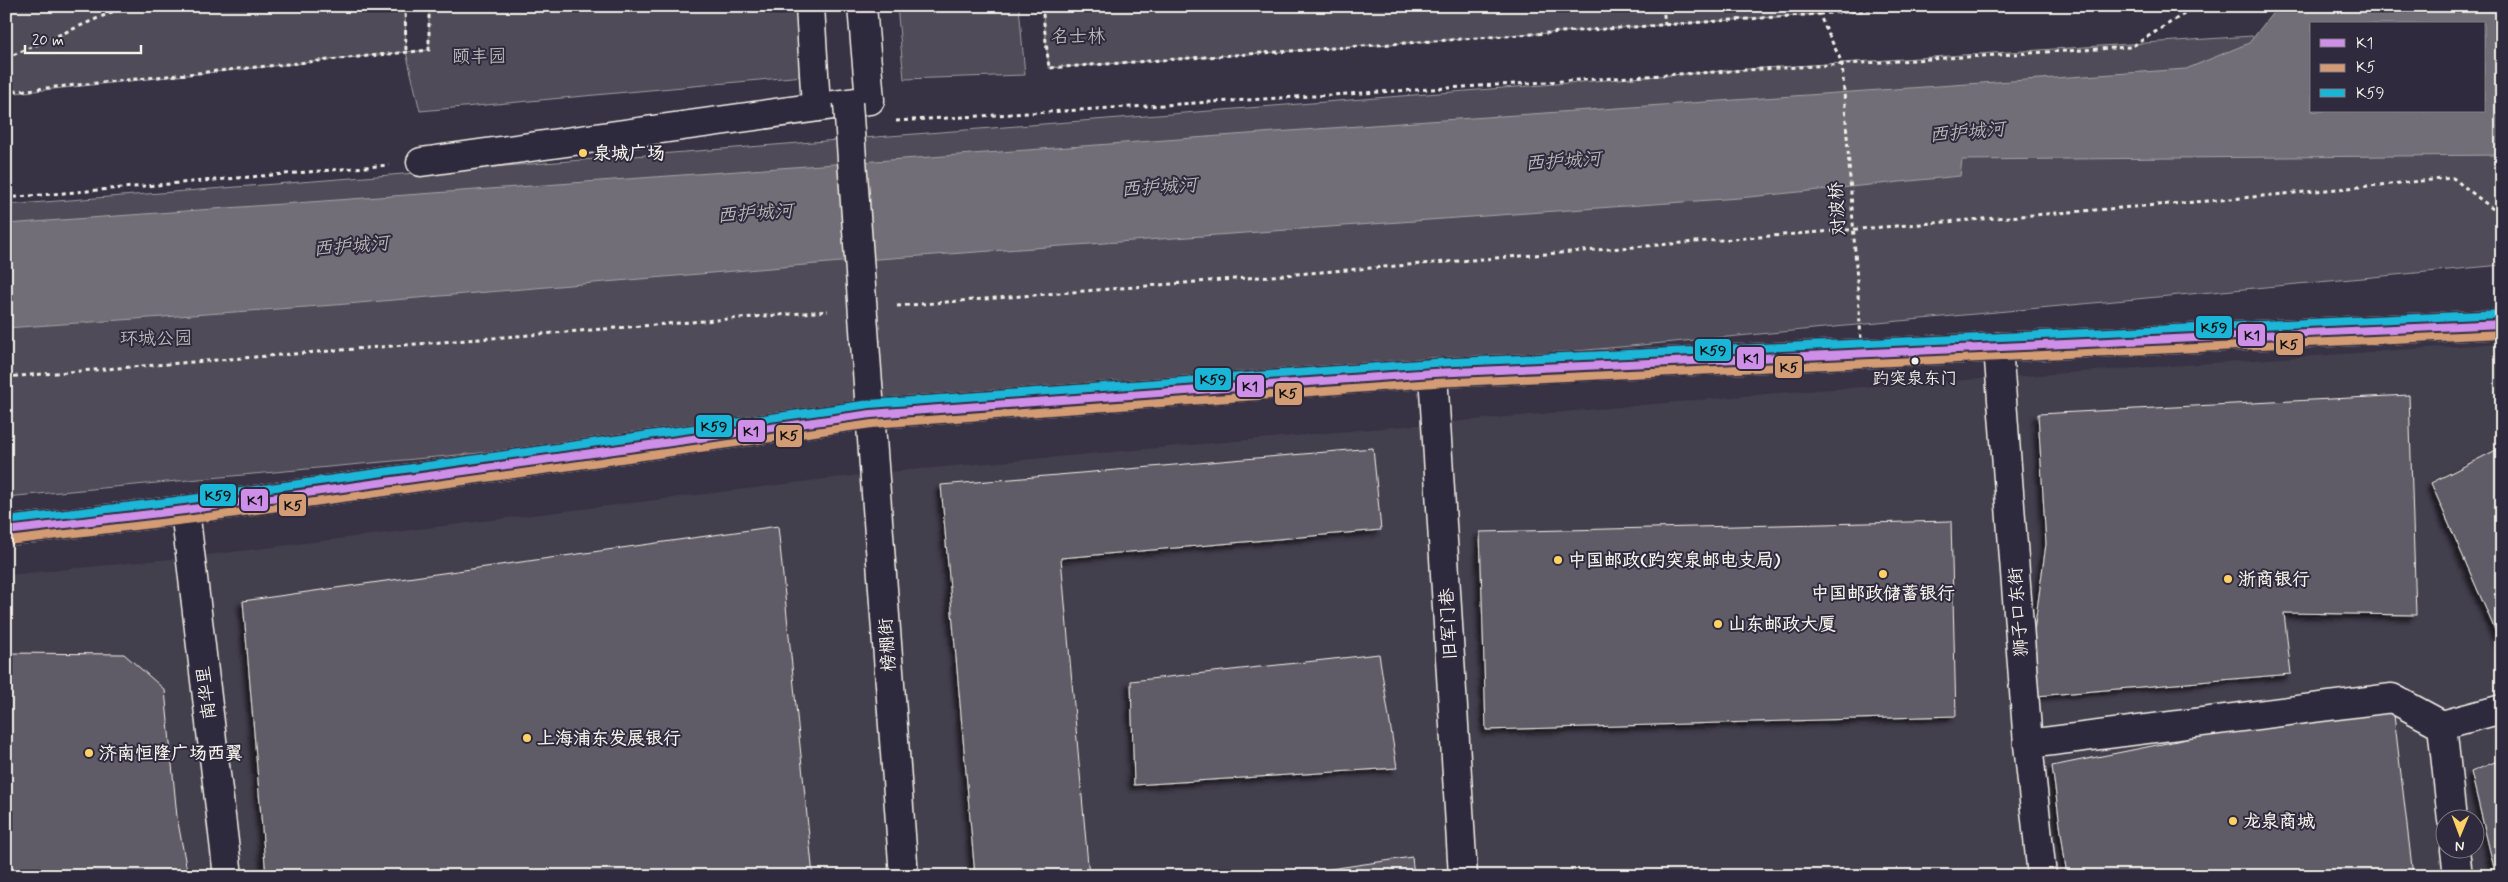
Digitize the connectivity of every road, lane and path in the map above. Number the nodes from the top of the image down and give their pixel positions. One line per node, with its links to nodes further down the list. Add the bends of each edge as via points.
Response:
1 (126, 6): 14 (path)
2 (404, 6): 13 (path)
3 (429, 6): 13 (path, via 429,50)
4 (810, 6): 18 (street)
5 (862, 6): 17 (street, via 870,100)
6 (1042, 6): 12 (path, via 1049,68)
7 (1663, 6): 12 (path)
8 (1818, 6): 11 (path)
9 (1916, 6): 11 (path)
10 (2197, 6): 15 (path, via 2130,47)
11 (1819, 14): 12 (path); 15 (path)
12 (1665, 25)
13 (406, 52): 16 (path)
14 (6, 58)
15 (1842, 63): 19 (path); 27 (path, 对波桥, bridge)
16 (6, 92)
17 (848, 103): 18 (street); 30 (street, 榜棚街, bridge)
18 (816, 107): 20 (street)
19 (895, 122)
20 (421, 162): 21 (path)
21 (6, 198)
22 (2502, 216): 23 (path, via 2453,178 2220,200)
23 (890, 306)
24 (830, 311): 29 (path)
25 (2502, 324): 26 (street)
26 (1998, 347): 27 (street); 35 (street, 狮子口东街)
27 (1862, 353): 28 (street)
28 (1433, 373): 30 (street); 40 (street, 旧军门巷)
29 (6, 377)
30 (871, 414): 31 (street); 39 (street, 榜棚街)
31 (185, 510): 32 (street); 38 (street, 南华里)
32 (6, 531)
33 (2502, 709): 34 (street)
34 (2442, 725): 35 (street, via 2392,698); 36 (street)
35 (2028, 744): 41 (street, 狮子口东街)
36 (2451, 810)
37 (2456, 860): 42 (street)
38 (228, 876)
39 (904, 876)
40 (1463, 876)
41 (2042, 876)
42 (2458, 876)

